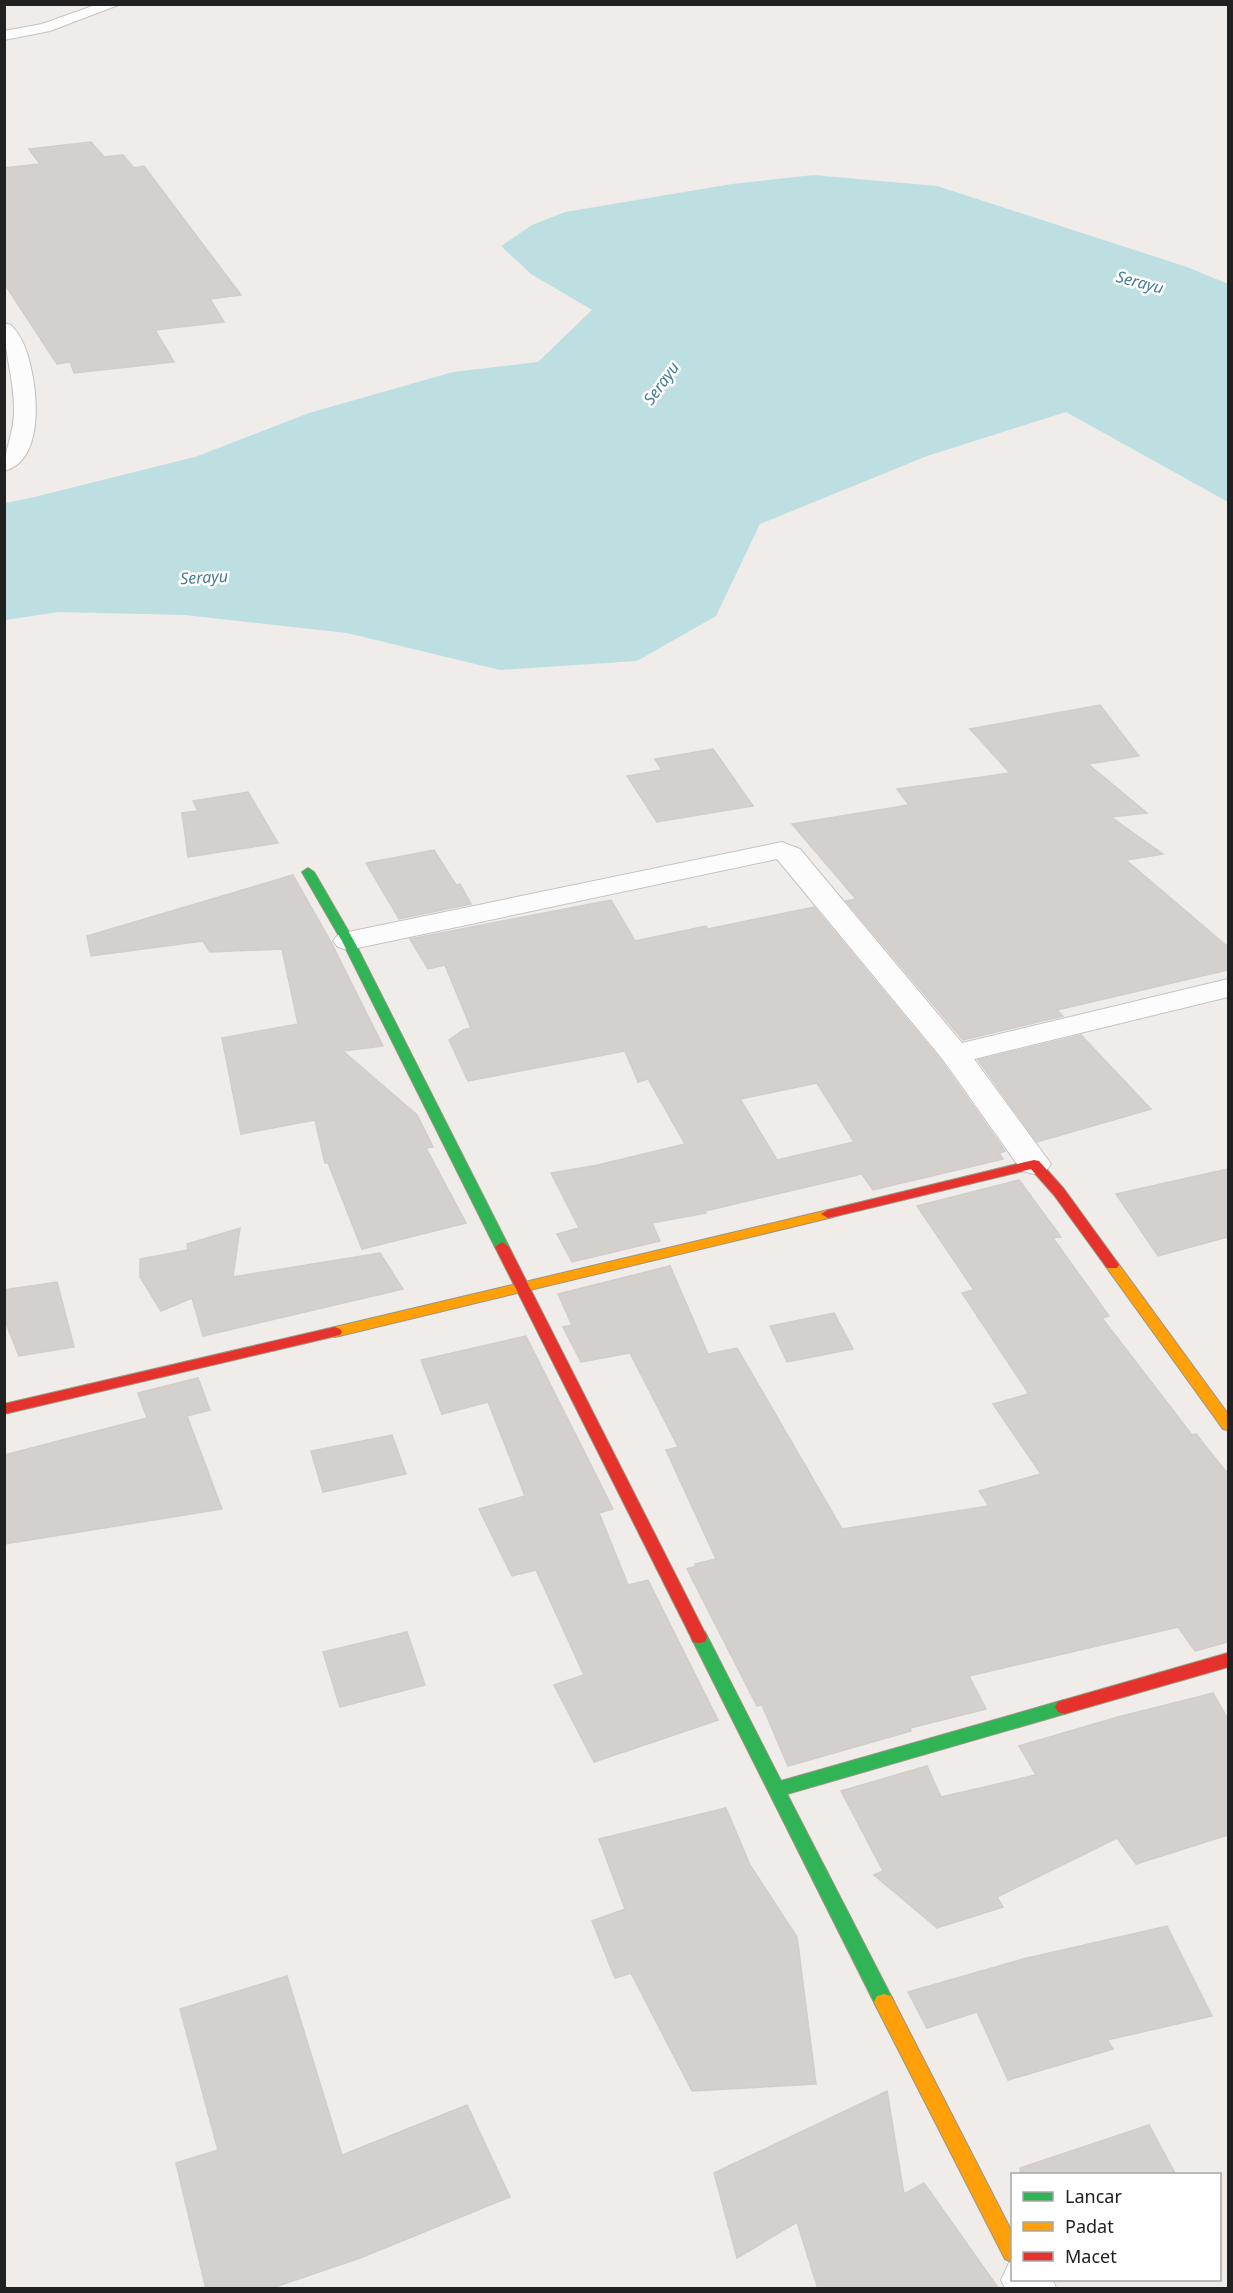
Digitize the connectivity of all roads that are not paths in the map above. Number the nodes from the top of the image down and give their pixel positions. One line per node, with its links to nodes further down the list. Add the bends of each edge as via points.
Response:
1 (114, 4): 2 (street, via 45,28)
2 (4, 36)
3 (4, 329): 4 (street, via 15,345 25,401 19,451 12,463)
4 (4, 465)
5 (308, 872): 6 (street)
6 (348, 941): 8 (street, via 782,850); 10 (street)
7 (1228, 988): 8 (street)
8 (955, 1054): 9 (street)
9 (1034, 1164): 10 (street); 12 (street, via 1059,1192)
10 (524, 1288): 11 (street); 14 (street)
11 (4, 1409)
12 (1228, 1425)
13 (1228, 1660): 14 (street)
14 (776, 1790): 15 (street)
15 (1011, 2250)

